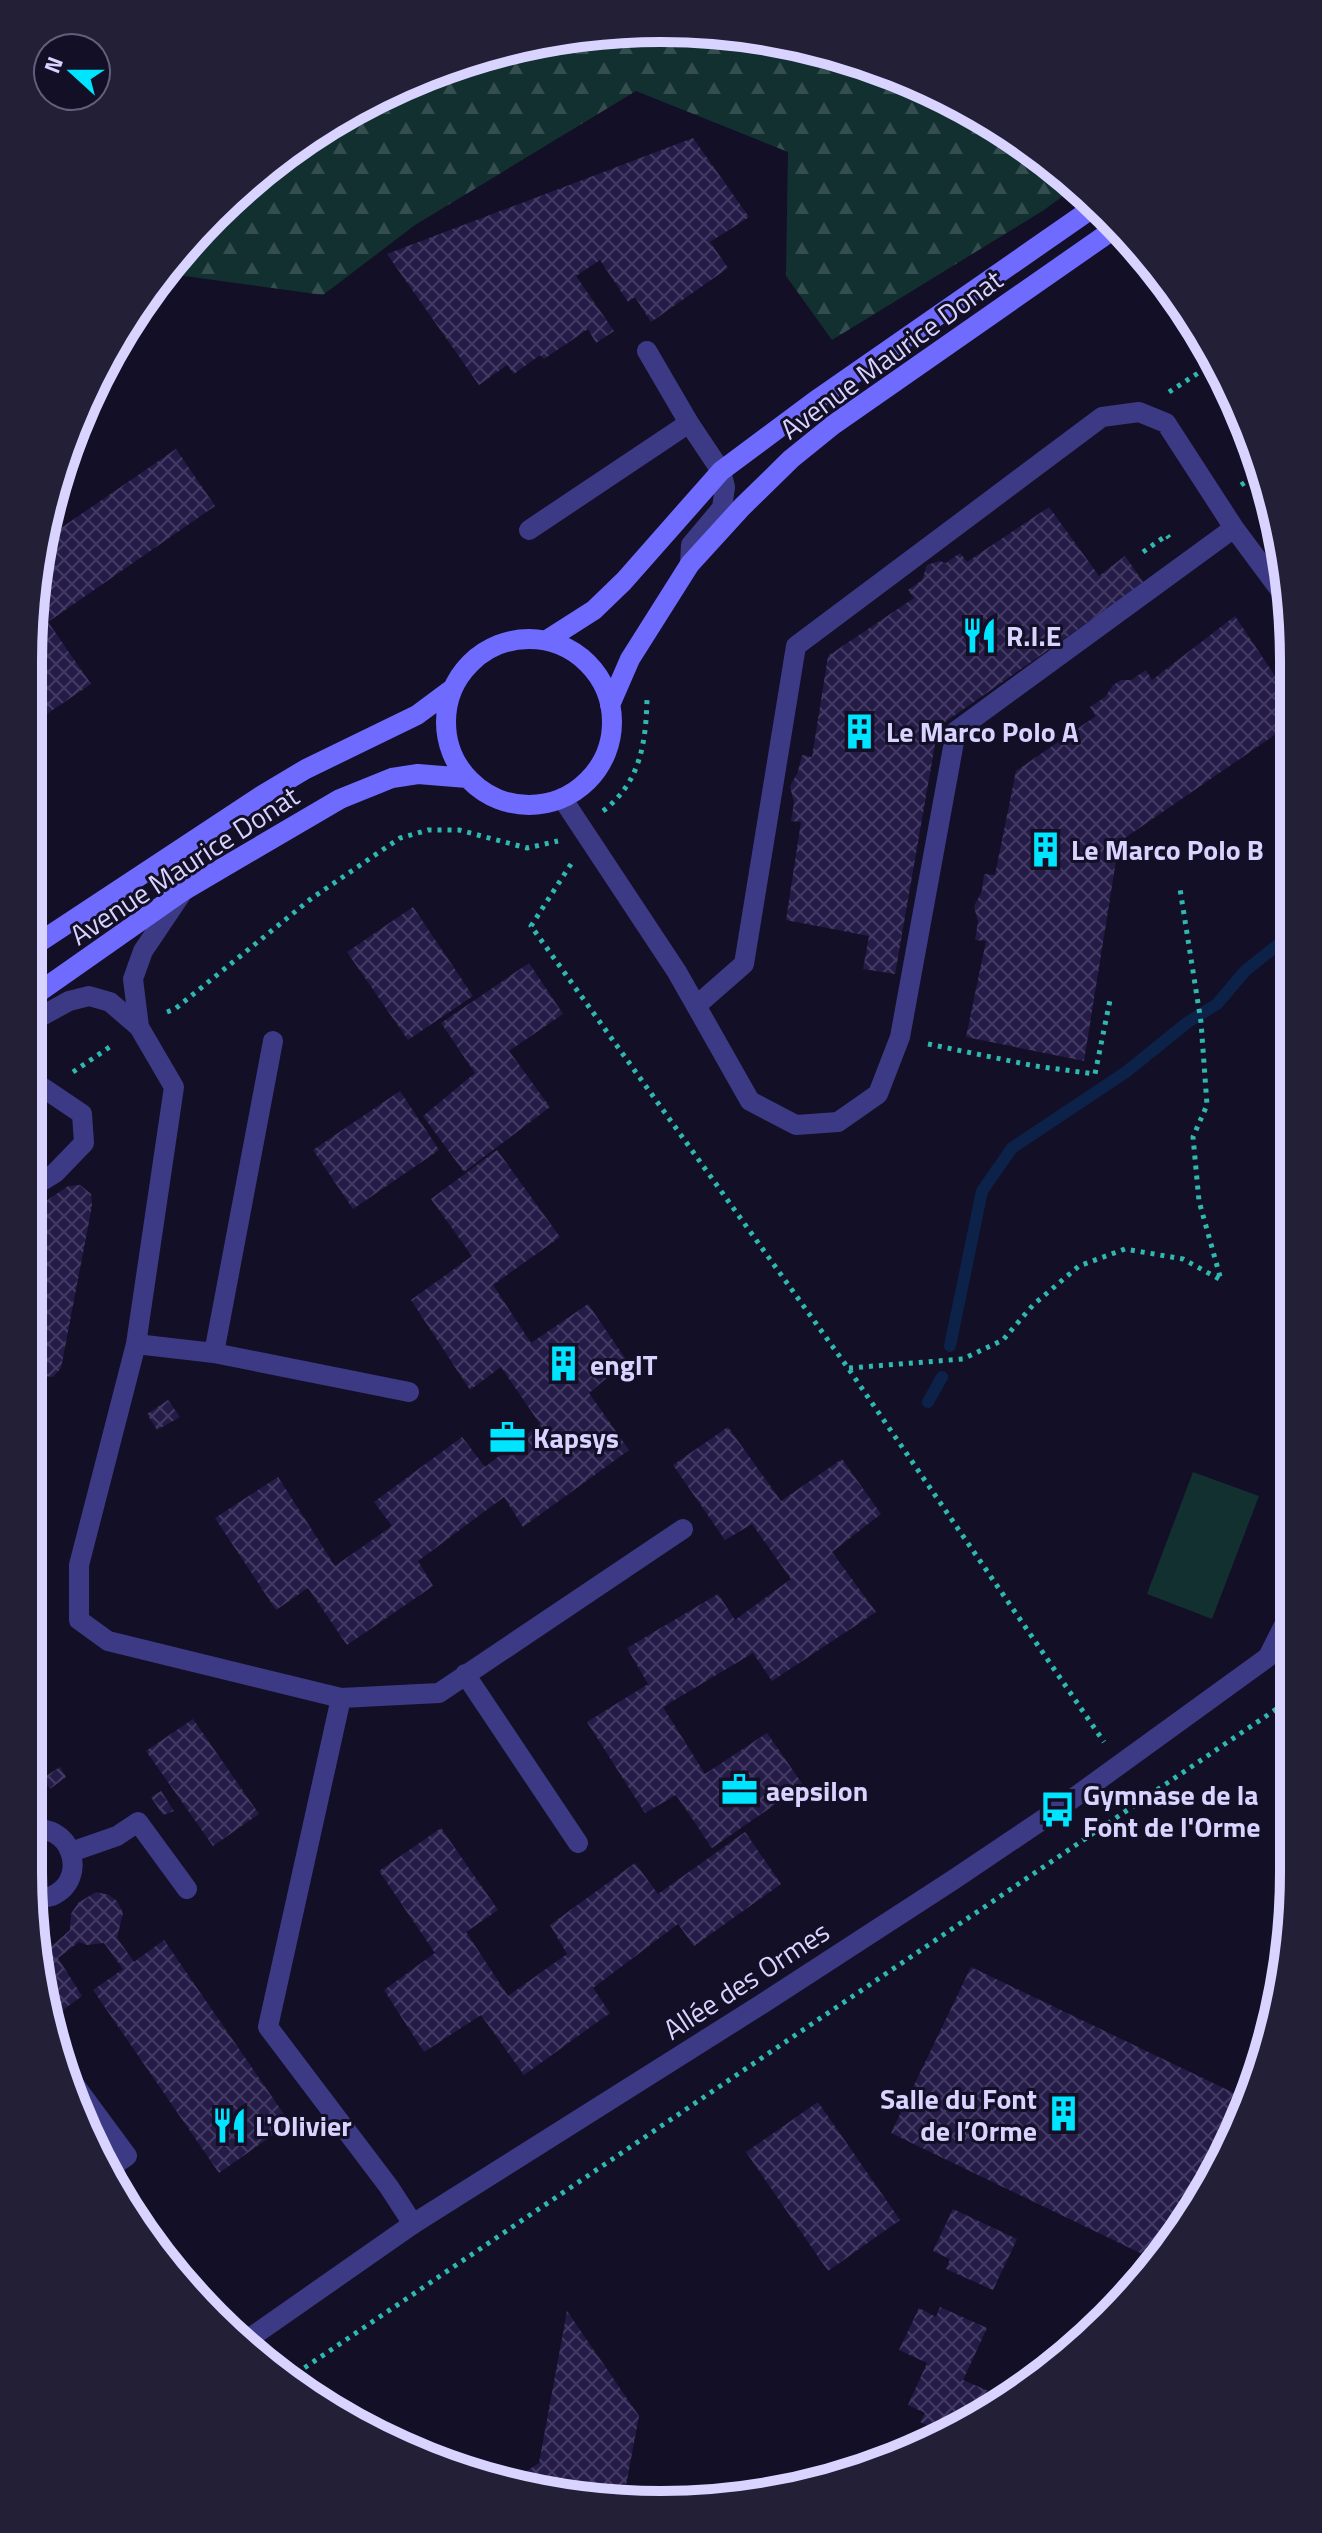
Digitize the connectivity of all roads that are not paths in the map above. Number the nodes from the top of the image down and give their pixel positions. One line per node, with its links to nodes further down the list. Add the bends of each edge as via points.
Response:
1 (1087, 212): 5 (main road, Avenue Maurice Donat)
2 (1108, 233): 8 (main road, Avenue Maurice Donat, via 833,425 791,459)
3 (647, 351): 4 (street)
4 (689, 423): 5 (street); 7 (street)
5 (721, 471): 8 (street, via 722,508 691,545); 10 (main road, Avenue Maurice Donat, via 624,581 594,610)
6 (1234, 528): 9 (street); 18 (street, via 1166,423 1139,412 1102,417 796,646 744,964); 18 (street, via 956,731 900,1037 878,1094 838,1122 796,1125 750,1101)
7 (529, 530)
8 (690, 564): 12 (main road, Avenue Maurice Donat, via 630,659)
9 (1275, 584)
10 (547, 640): 11 (main road, via 528,638 492,647 469,664); 12 (main road, via 588,663)
11 (452, 689): 13 (main road, via 447,736); 16 (main road, Avenue Maurice Donat, via 417,715 264,794)
12 (610, 705): 14 (main road, via 611,733 603,760 586,782)
13 (467, 778): 14 (main road, via 502,801 543,804); 15 (main road, Avenue Maurice Donat, via 392,778 340,799)
14 (562, 798): 18 (street)
15 (183, 891): 17 (main road, Avenue Maurice Donat); 20 (street, via 143,951 133,979)
16 (42, 940)
17 (42, 990)
18 (696, 1006)
19 (42, 1016): 20 (street, via 89,996 110,1002)
20 (132, 1032): 24 (street, via 174,1087)
21 (273, 1041): 25 (street)
22 (42, 1088): 23 (street, via 82,1114 84,1143)
23 (42, 1181)
24 (136, 1344): 25 (street); 32 (street, via 79,1565 79,1620 108,1641)
25 (214, 1353): 26 (street)
26 (409, 1392)
27 (683, 1529): 31 (street)
28 (1280, 1633): 30 (street, Allée des Ormes)
29 (1280, 1656): 30 (street)
30 (1268, 1657): 40 (street, Allée des Ormes, via 953,1880)
31 (465, 1674): 32 (street, via 439,1693); 34 (street)
32 (341, 1698): 40 (street, via 268,2027)
33 (42, 1830): 35 (street, via 65,1841)
34 (578, 1843)
35 (71, 1852): 36 (street, via 117,1836 138,1822); 37 (street, via 73,1867 66,1885)
36 (187, 1889)
37 (43, 1897)
38 (86, 2100): 39 (street, via 127,2156)
39 (115, 2164)
40 (413, 2224): 41 (street, Allée des Ormes)
41 (252, 2336)

